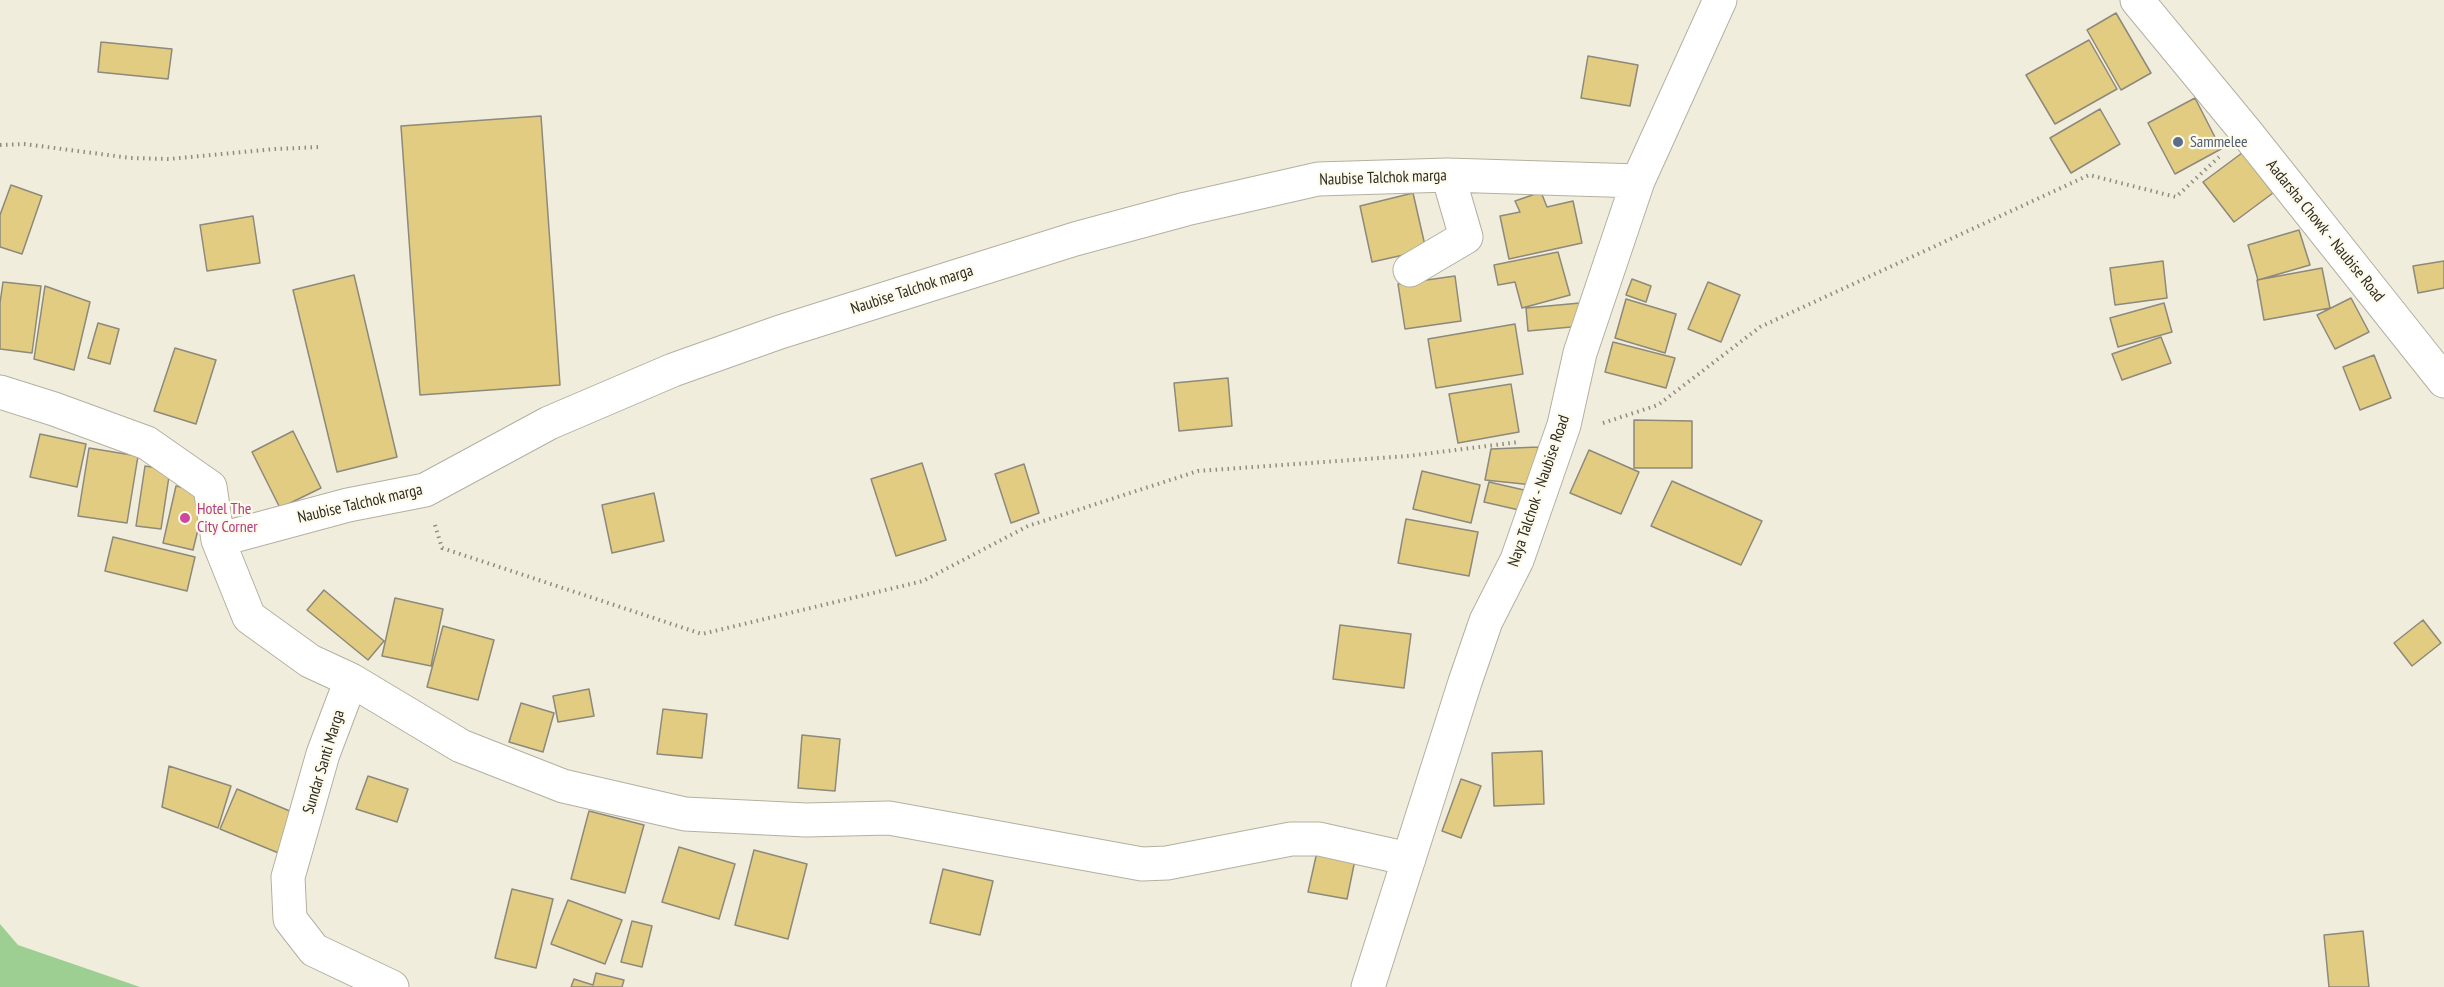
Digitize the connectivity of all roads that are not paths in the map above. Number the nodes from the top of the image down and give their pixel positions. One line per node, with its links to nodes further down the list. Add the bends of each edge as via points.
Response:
1 (1720, 0): 4 (street, Naya Talchok - Naubise Road)
2 (2137, 0): 6 (street, Aadarsha Chowk - Naubise Road)
3 (1448, 175): 4 (street, Naubise Talchok marga); 5 (street, via 1466,237); 8 (street, Naubise Talchok marga, via 1318,178 1186,209 1041,250 673,369 549,423 425,490)
4 (1638, 181): 10 (street, Naya Talchok - Naubise Road, via 1580,353 1560,436 1517,560 1486,621)
5 (1410, 270)
6 (2444, 381)
7 (0, 392): 8 (street, via 156,449 210,487)
8 (218, 540): 9 (street, via 249,616 310,661)
9 (351, 680): 10 (street, via 461,746 563,786 685,814 806,820 889,818 1142,864 1167,863 1291,839 1319,839); 11 (street, Sundar Santi Marga, via 323,754 288,878 290,919 314,950)
10 (1409, 859): 12 (street, Naya Talchok - Naubise Road)
11 (392, 987)
12 (1368, 987)

